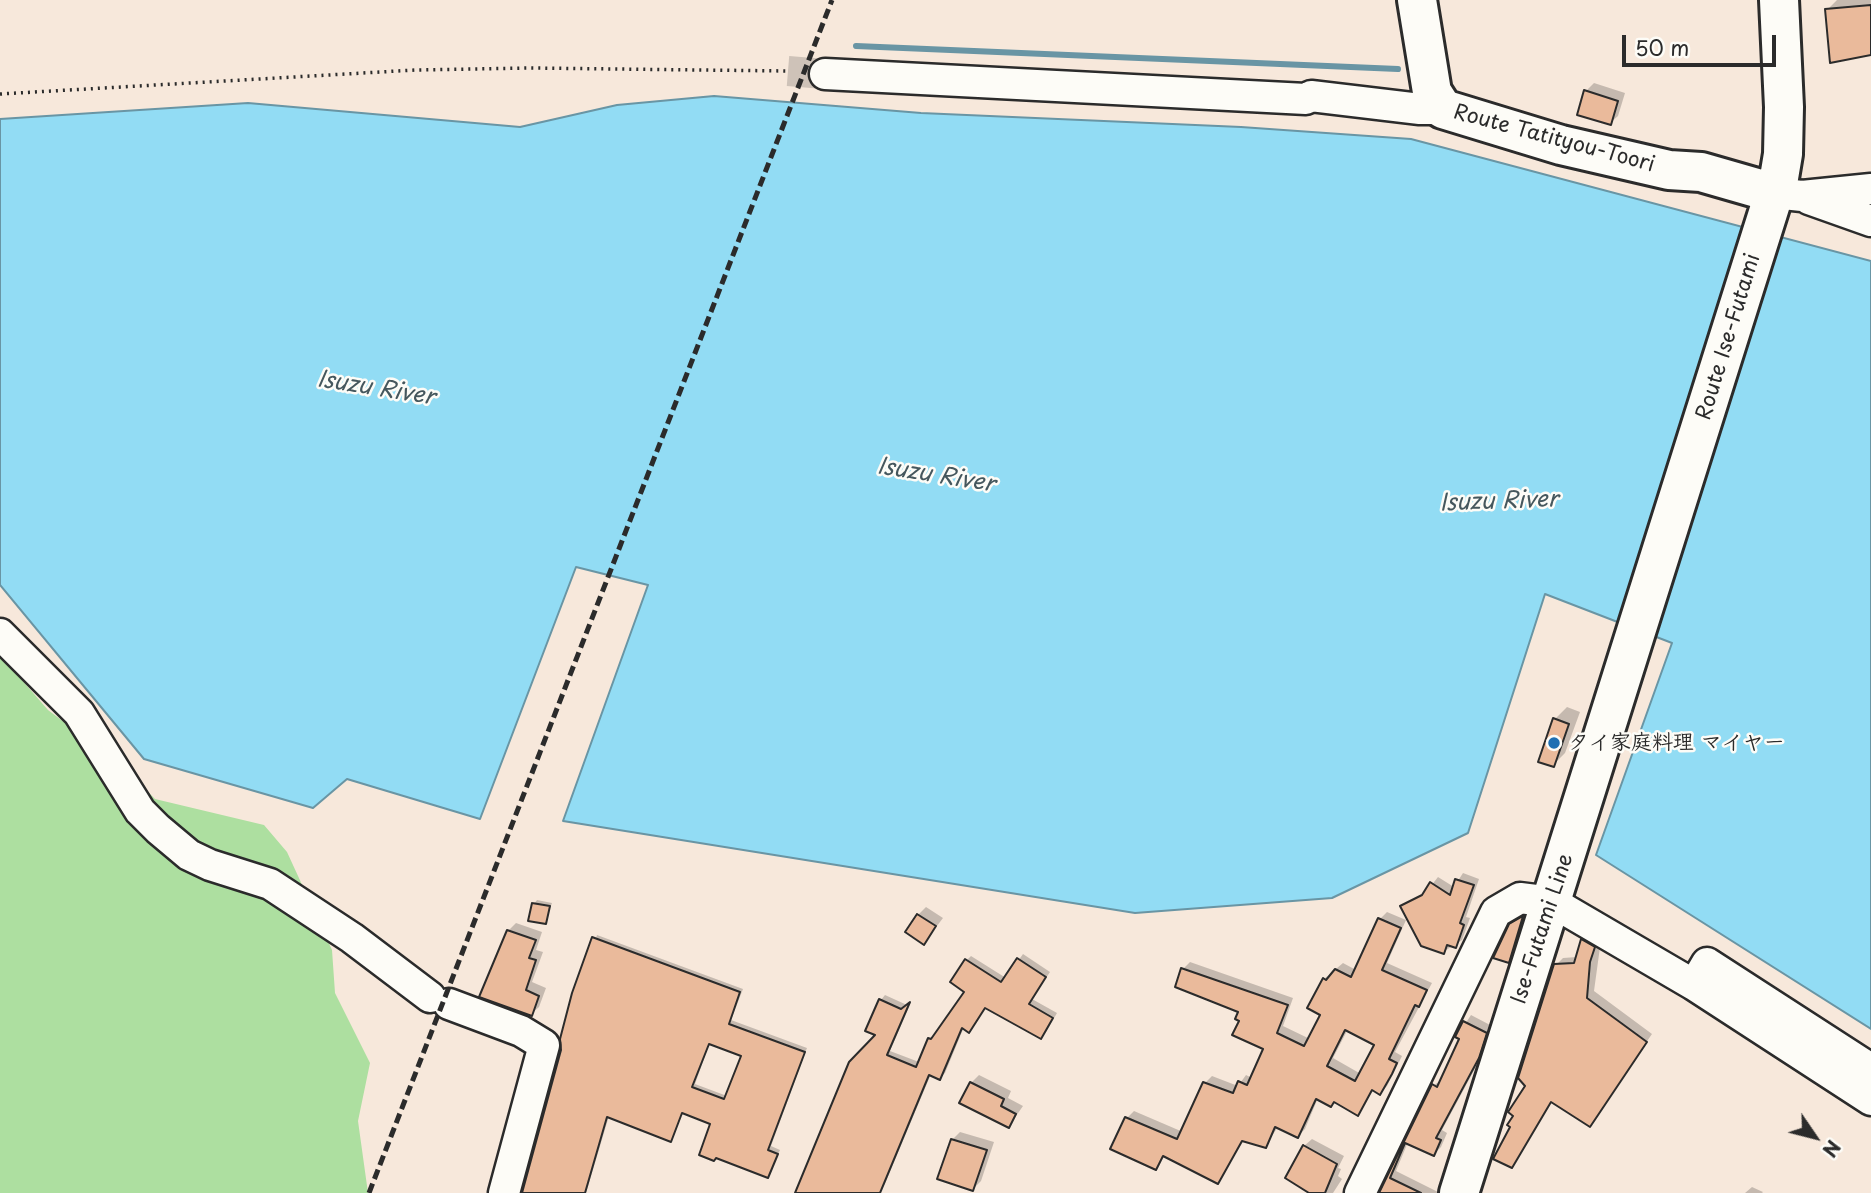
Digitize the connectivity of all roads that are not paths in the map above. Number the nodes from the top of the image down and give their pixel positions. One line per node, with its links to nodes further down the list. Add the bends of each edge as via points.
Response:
1 (1417, 0): 4 (main road, Route Tatityou-Toori, via 1432,92)
2 (1779, 0): 6 (main road, Route Ise-Futami)
3 (825, 74): 4 (street, via 1311,96)
4 (1443, 109): 6 (main road, Route Tatityou-Toori, via 1561,145 1669,170 1701,172)
5 (1871, 189): 6 (street)
6 (1781, 203): 7 (street); 9 (main road, Route Ise-Futami)
7 (1871, 221)
8 (0, 634): 14 (street, via 79,713 140,811 190,855 270,884 440,1001 521,1031 544,1045)
9 (1626, 665): 10 (main road, Ise-Futami Line)
10 (1552, 902): 11 (street); 15 (street, via 1520,898 1496,912); 16 (main road, Ise-Futami Line)
11 (1700, 974): 12 (street); 13 (street)
12 (1871, 1069)
13 (1871, 1100)
14 (504, 1193)
15 (1360, 1193)
16 (1459, 1193)

